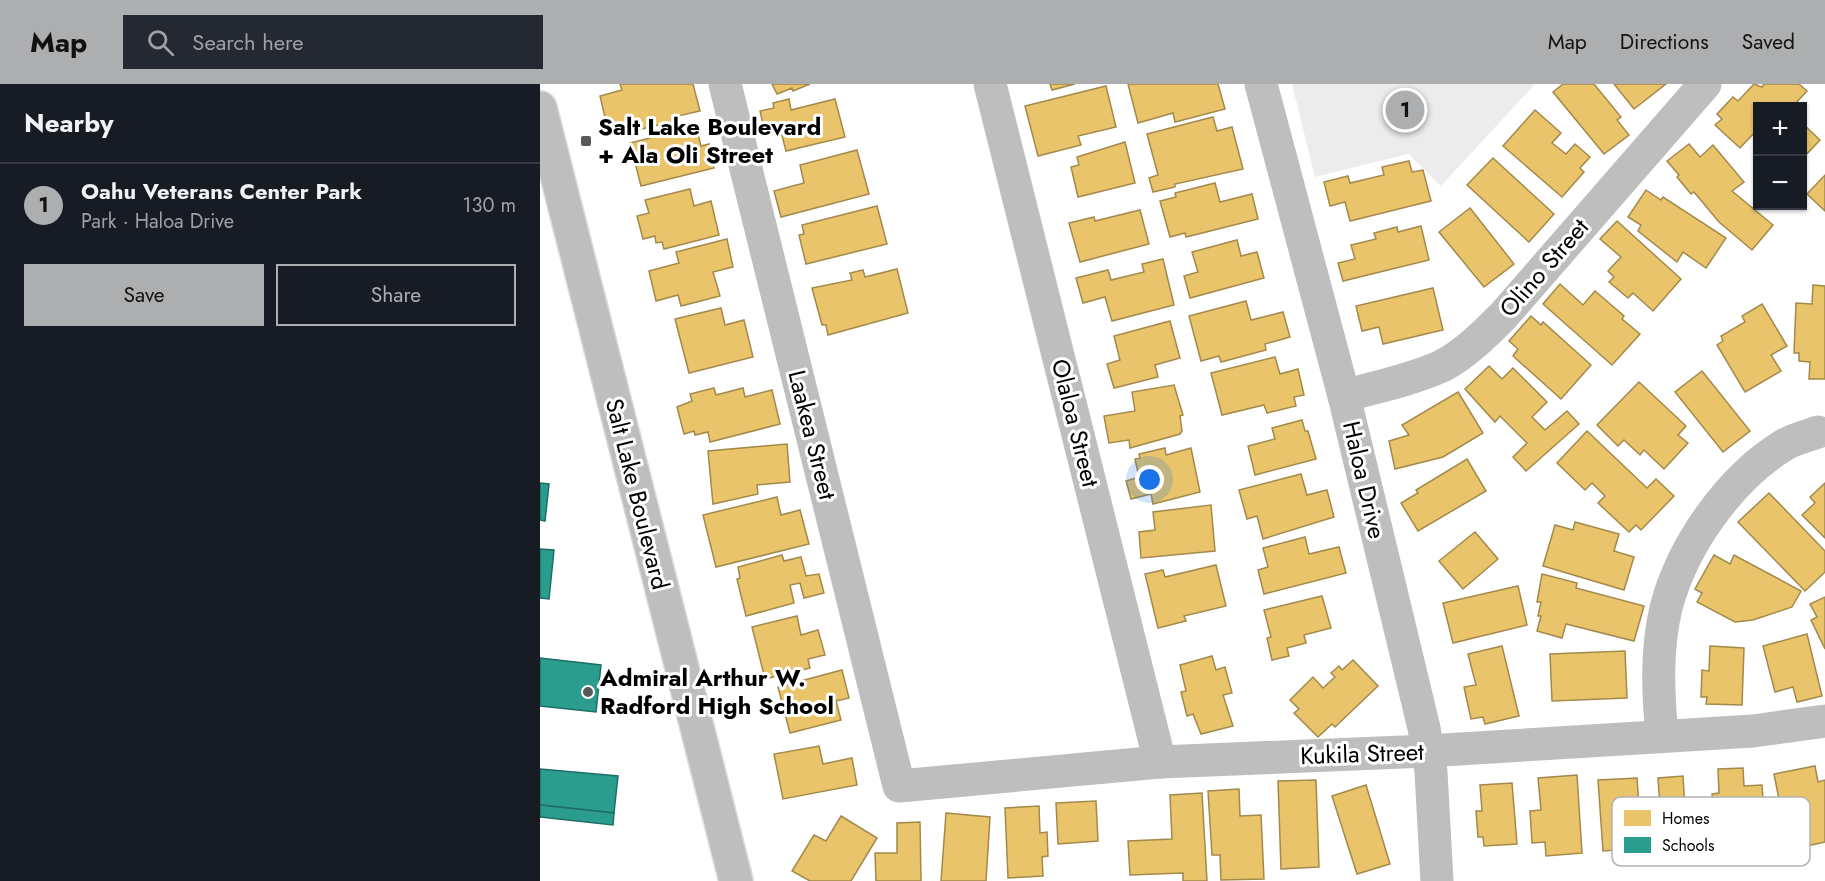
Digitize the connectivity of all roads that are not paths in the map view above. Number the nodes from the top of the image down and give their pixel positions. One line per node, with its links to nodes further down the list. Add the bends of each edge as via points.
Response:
1 (725, 84): 12 (street, Laakea Street)
2 (990, 84): 11 (street, Olaloa Street)
3 (1260, 84): 6 (street, Haloa Drive)
4 (1705, 84): 6 (street, Olino Street, via 1503,316 1468,348 1419,375)
5 (540, 108): 13 (street, Salt Lake Boulevard)
6 (1344, 396): 10 (street, Haloa Drive)
7 (1818, 432): 9 (street, via 1786,444 1760,462 1736,485 1693,544 1666,609 1660,655)
8 (1825, 721): 9 (street, Kukila Street, via 1753,731)
9 (1662, 736): 10 (street, Kukila Street)
10 (1427, 751): 11 (street, Kukila Street); 14 (street, Haloa Drive)
11 (1160, 762): 12 (street, Kukila Street)
12 (899, 786)
13 (736, 881)
14 (1437, 881)

